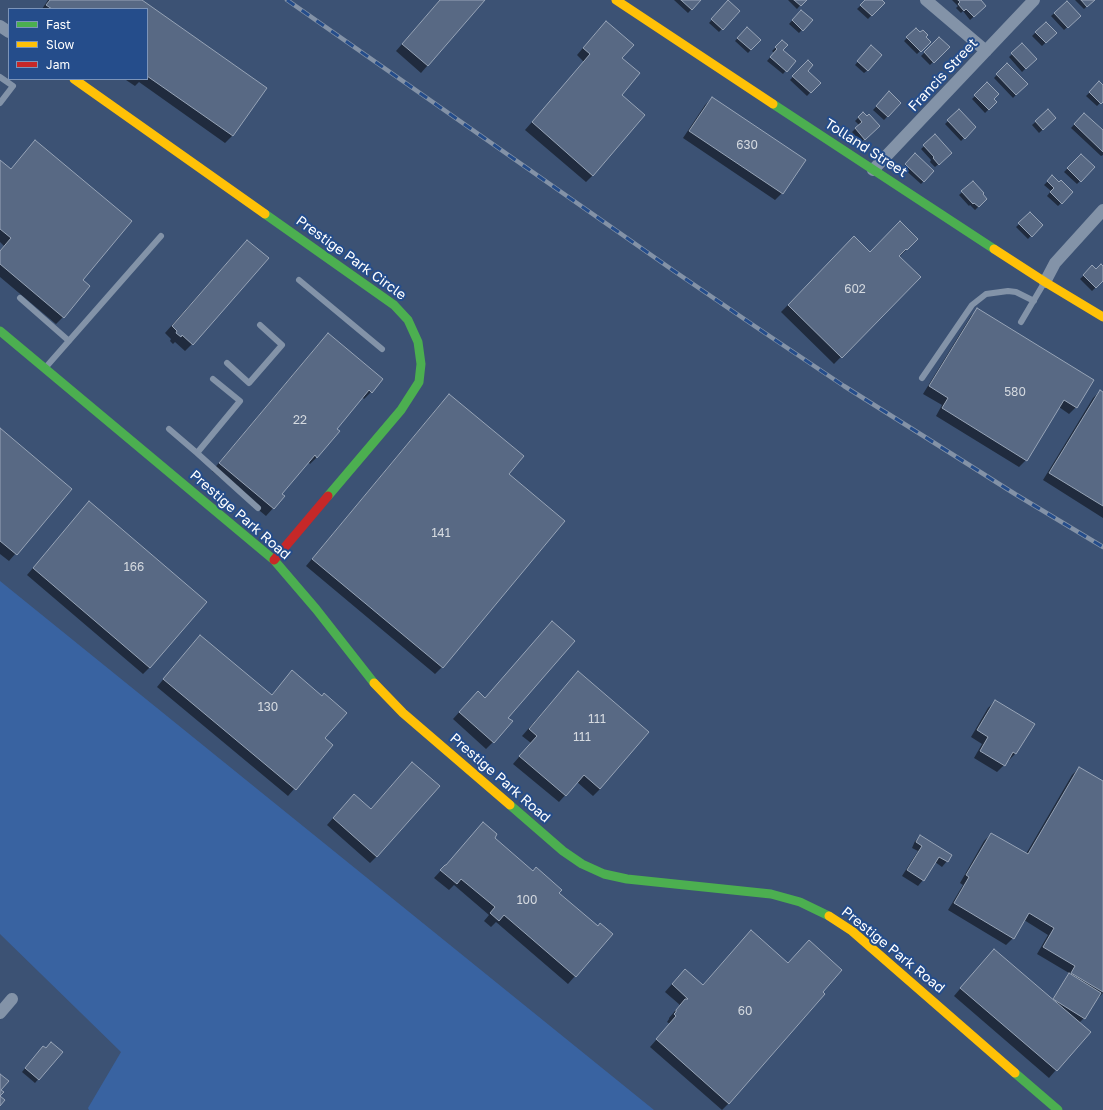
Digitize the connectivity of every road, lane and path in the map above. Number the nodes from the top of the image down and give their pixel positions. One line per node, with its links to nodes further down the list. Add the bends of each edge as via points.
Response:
1 (616, 0): 8 (street, Tolland Street)
2 (926, 0): 4 (street)
3 (1034, 0): 4 (street, Francis Street)
4 (986, 51): 8 (street, Francis Street)
5 (0, 77): 7 (lane, via 13,86)
6 (75, 80): 28 (street, Prestige Park Circle, via 394,305 408,320 418,342 421,364 419,382 402,410)
7 (0, 103)
8 (873, 170): 12 (street, Tolland Street)
9 (1103, 210): 12 (street, via 1056,263)
10 (161, 236): 19 (lane)
11 (299, 280): 20 (lane)
12 (1045, 282): 14 (lane); 15 (street, Tolland Street)
13 (20, 298): 19 (lane)
14 (1034, 301): 16 (lane); 23 (lane, via 1016,292 986,294 972,305)
15 (1103, 317)
16 (1020, 322)
17 (260, 325): 21 (lane, via 282,345 249,383)
18 (0, 331): 22 (street, Prestige Park Road)
19 (69, 341): 22 (lane)
20 (382, 349)
21 (227, 363)
22 (45, 369): 28 (street, Prestige Park Road)
23 (922, 378)
24 (213, 379): 26 (lane, via 240,401)
25 (169, 429): 26 (lane)
26 (197, 453): 27 (lane)
27 (258, 508)
28 (274, 560): 31 (street, Prestige Park Road, via 378,688 403,713 563,851 582,864 604,874 627,879 771,894 800,902 825,913 858,936)
29 (12, 999): 30 (street)
30 (0, 1013)
31 (1058, 1110)

